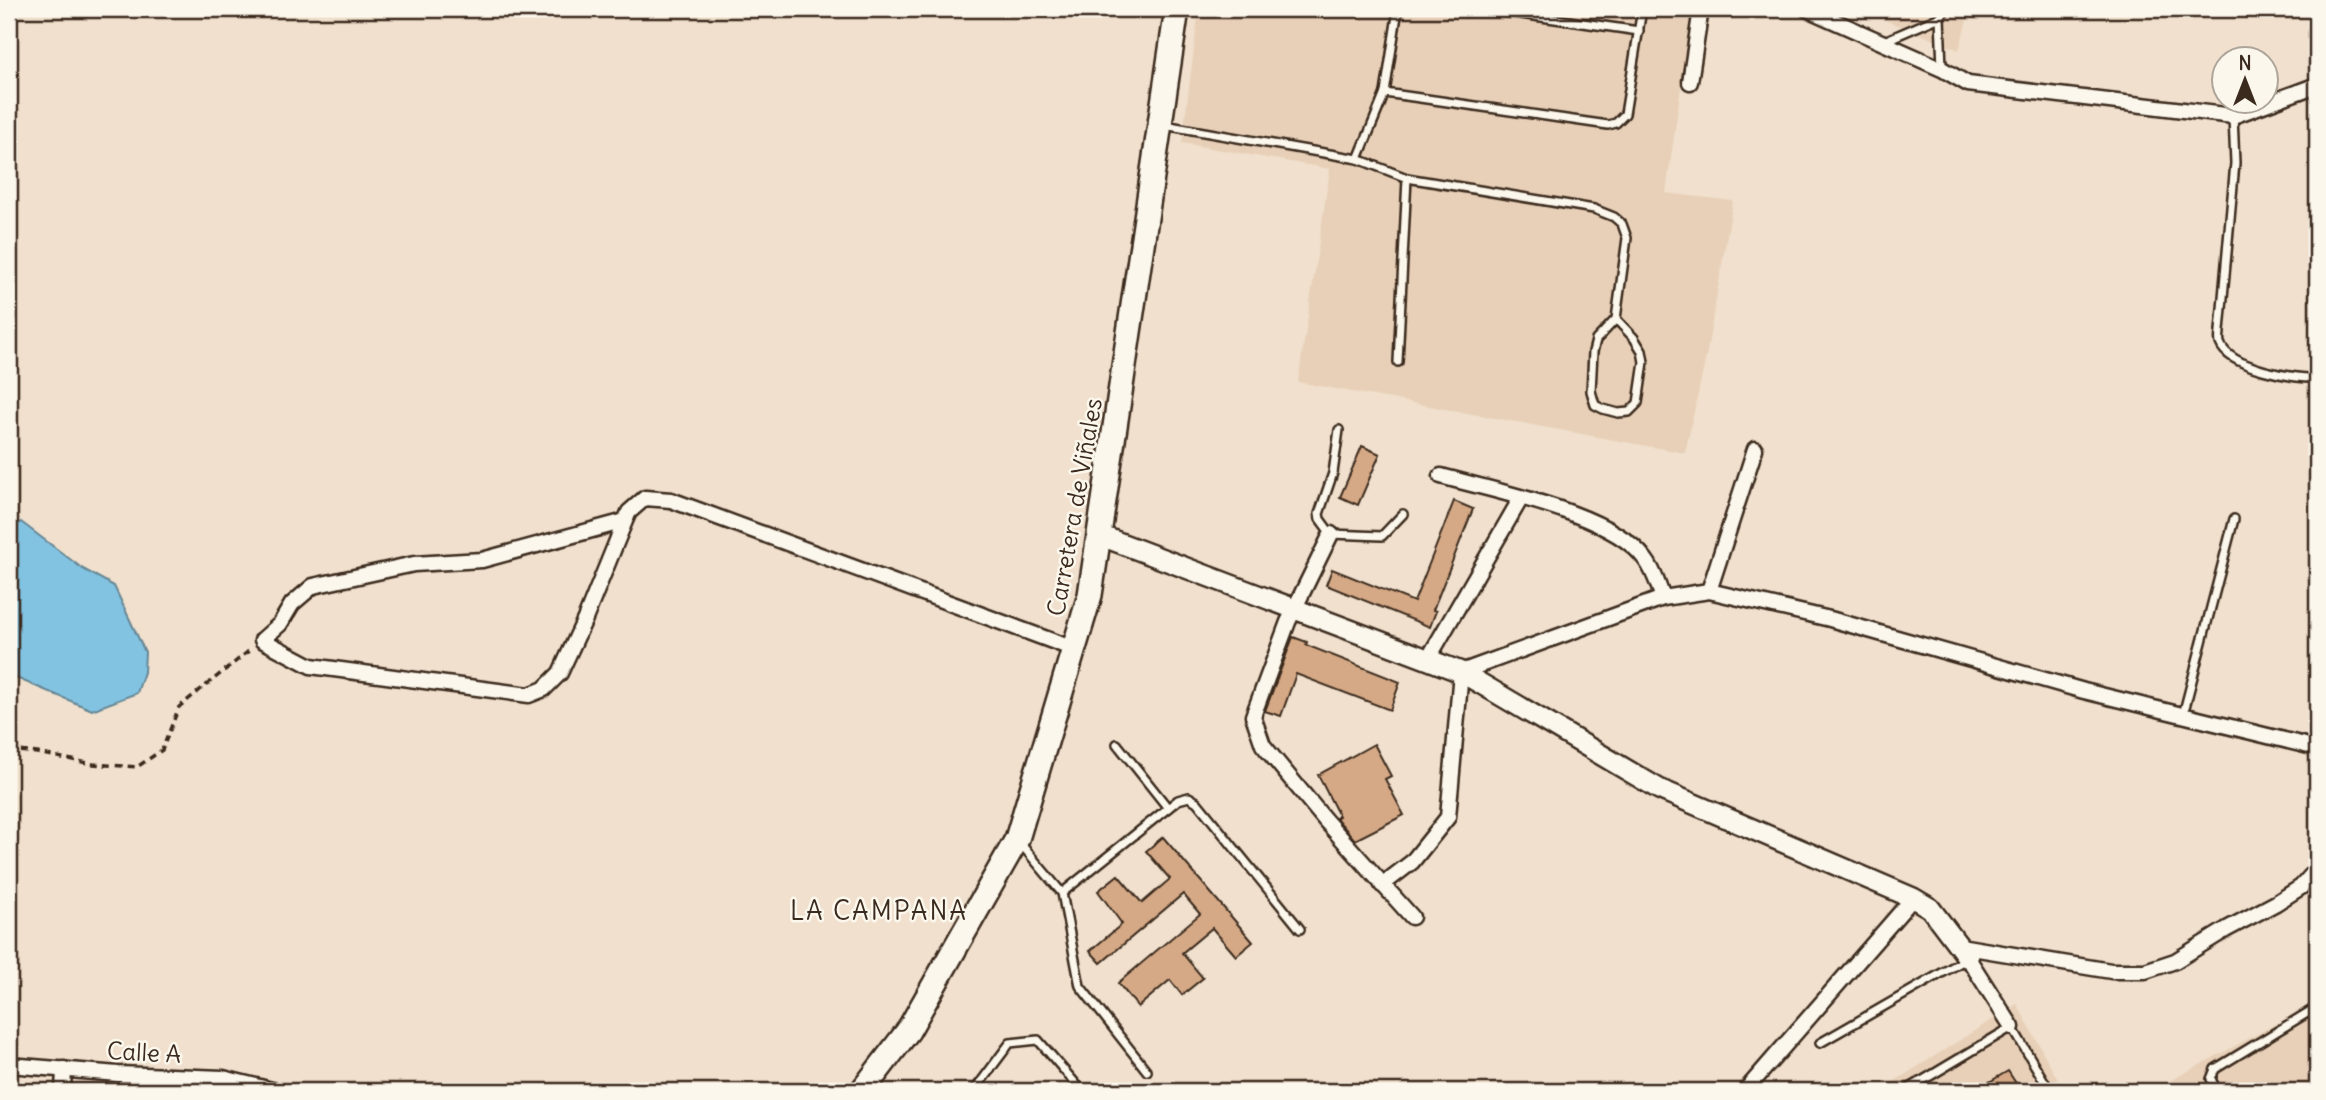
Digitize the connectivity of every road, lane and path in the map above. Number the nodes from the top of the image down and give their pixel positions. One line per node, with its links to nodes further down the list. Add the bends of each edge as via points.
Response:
1 (1177, 9): 18 (main road, Carretera de Viñales)
2 (1398, 9): 14 (lane)
3 (1485, 9): 9 (lane)
4 (1642, 9): 9 (lane)
5 (1701, 9): 12 (street)
6 (1807, 9): 10 (street)
7 (1946, 9): 8 (lane)
8 (1940, 17): 10 (lane); 11 (lane)
9 (1639, 31): 14 (lane, via 1625,114 1608,125)
10 (1880, 43): 11 (street)
11 (1942, 69): 16 (street, via 1968,84)
12 (1690, 82)
13 (2317, 85): 15 (street)
14 (1385, 93): 19 (lane)
15 (2280, 99)
16 (2210, 113)
17 (2233, 116): 23 (lane, via 2235,163 2220,343 2248,365 2303,379)
18 (1160, 125): 19 (lane); 32 (main road, Carretera de Viñales)
19 (1358, 159): 20 (lane)
20 (1407, 178): 21 (lane, via 1594,209 1614,217 1627,238); 22 (lane)
21 (1616, 319): 21 (lane, via 1596,340 1591,391 1595,405 1618,413 1629,412 1638,403 1644,362 1634,338)
22 (1398, 362)
23 (2317, 378)
24 (1339, 430): 31 (lane, via 1333,473 1319,514)
25 (1755, 449): 33 (street)
26 (1441, 476): 27 (street)
27 (1521, 498): 34 (street, via 1561,508 1632,545 1653,572); 38 (street)
28 (1403, 514): 31 (lane, via 1382,536)
29 (2234, 519): 40 (lane)
30 (625, 522): 36 (street, via 482,560 414,564 313,586); 36 (street, via 560,673 544,690 529,695 311,666); 37 (street, via 645,498 670,500)
31 (1331, 534): 35 (street)
32 (1099, 535): 35 (street); 37 (main road, Carretera de Viñales, via 1090,595)
33 (1709, 591): 34 (street); 40 (street, via 1830,619)
34 (1663, 598): 39 (street)
35 (1294, 609): 38 (street); 47 (street, via 1254,716 1264,745)
36 (262, 640): 43 (path, via 179,707 162,750 137,767)
37 (1074, 649): 45 (main road, Carretera de Viñales)
38 (1428, 659): 39 (street)
39 (1461, 672): 47 (street, via 1448,817 1412,862); 49 (street, via 1659,789)
40 (2183, 715): 42 (street)
41 (1117, 744): 44 (lane)
42 (2317, 748)
43 (9, 750)
44 (1168, 808): 48 (lane); 51 (lane, via 1184,798 1194,799)
45 (1017, 839): 48 (lane); 62 (main road, Carretera de Viñales, via 908,1031)
46 (2317, 869): 52 (street, via 2276,904 2175,961 2145,971 2111,971)
47 (1382, 885): 50 (street)
48 (1062, 893): 58 (lane, via 1080,986)
49 (1913, 898): 52 (street, via 1930,908); 65 (street)
50 (1412, 917)
51 (1300, 929)
52 (1964, 952): 54 (street); 55 (lane)
53 (2317, 1007): 68 (lane, via 2214,1069 2211,1079)
54 (2012, 1027): 66 (lane); 67 (lane)
55 (1820, 1043)
56 (9, 1065): 57 (street, Calle A)
57 (64, 1069): 60 (street); 61 (street, Calle A, via 223,1079)
58 (1147, 1071)
59 (2317, 1087): 69 (lane)
60 (63, 1091)
61 (276, 1091)
62 (862, 1091)
63 (974, 1091): 64 (lane, via 1010,1043 1038,1040)
64 (1082, 1091)
65 (1745, 1091)
66 (1905, 1091)
67 (2050, 1091)
68 (2217, 1091)
69 (2310, 1091)

